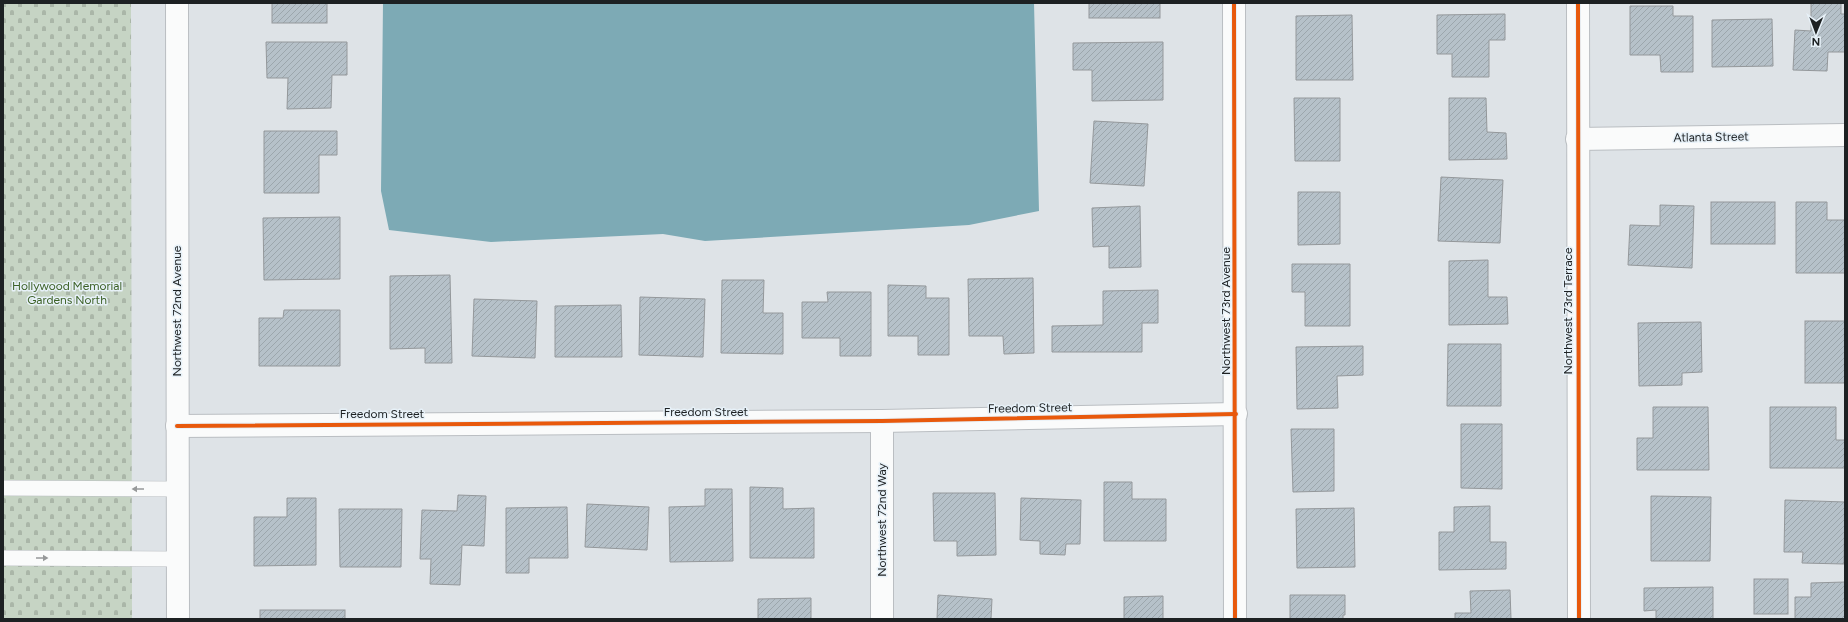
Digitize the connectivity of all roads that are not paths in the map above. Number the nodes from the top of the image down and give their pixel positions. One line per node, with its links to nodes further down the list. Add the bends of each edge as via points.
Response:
1 (177, 3): 8 (street, Northwest 72nd Avenue)
2 (1234, 3): 6 (street, Northwest 73rd Avenue)
3 (1578, 3): 5 (street, Northwest 73rd Terrace)
4 (1845, 135): 5 (street, Atlanta Street)
5 (1578, 139): 16 (street, Northwest 73rd Terrace)
6 (1236, 414): 7 (street, Freedom Street); 15 (street, Northwest 73rd Avenue)
7 (882, 421): 8 (street, Freedom Street); 14 (street, Northwest 72nd Way)
8 (177, 426): 10 (street, Northwest 72nd Avenue)
9 (3, 488): 10 (lane, one-way to 9)
10 (177, 489): 12 (street, Northwest 72nd Avenue)
11 (3, 558): 12 (lane, one-way to 12)
12 (178, 559): 13 (street, Northwest 72nd Avenue)
13 (178, 619)
14 (882, 619)
15 (1235, 619)
16 (1579, 619)

